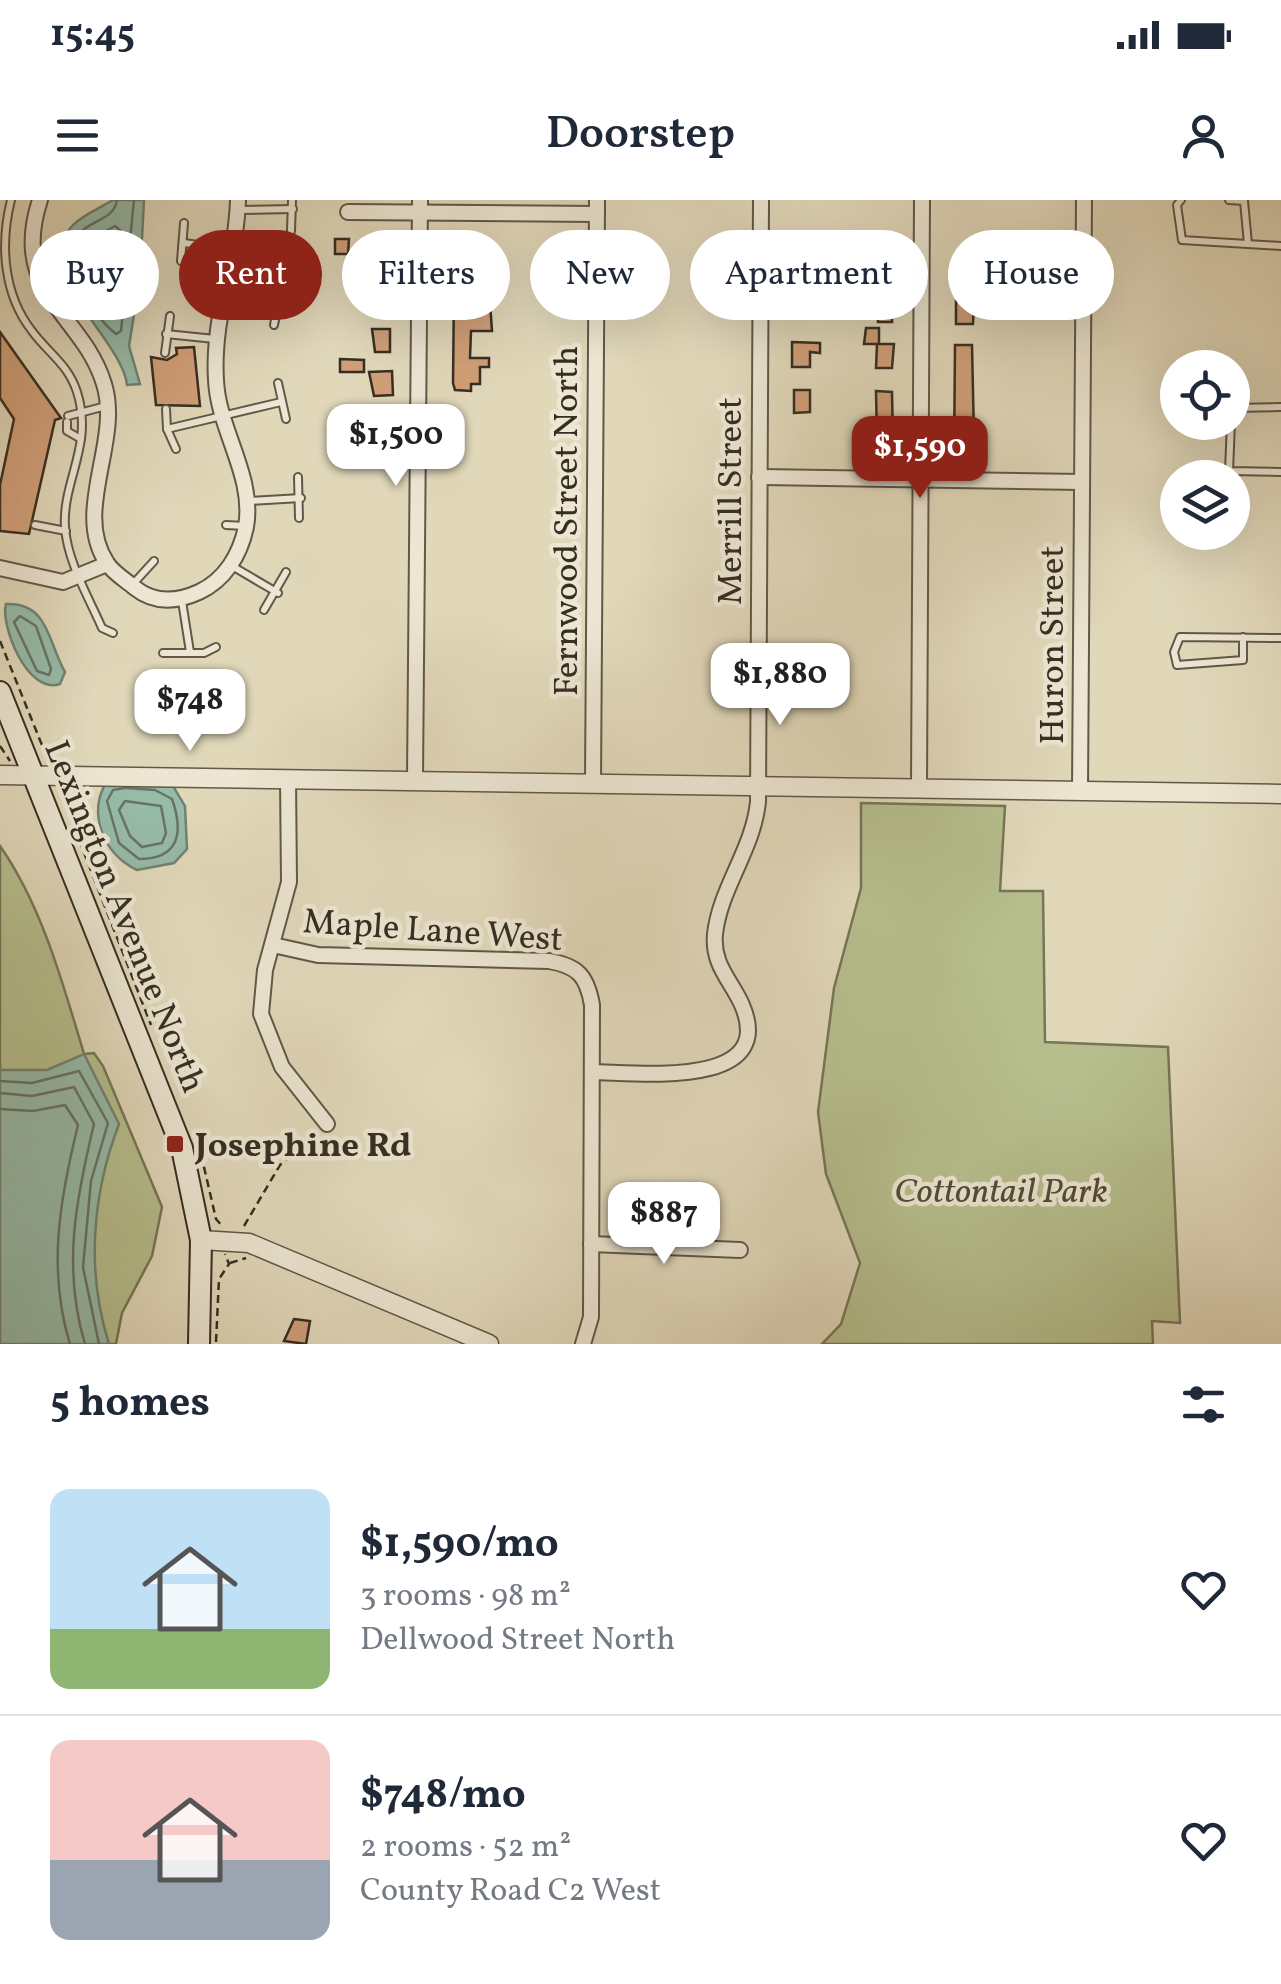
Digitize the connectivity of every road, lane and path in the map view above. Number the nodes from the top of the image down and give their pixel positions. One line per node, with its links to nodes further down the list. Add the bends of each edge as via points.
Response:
1 (11, 200): 19 (lane)
2 (40, 200): 29 (street, via 34,236 44,292 88,348)
3 (761, 200): 41 (street, Merrill Street)
4 (922, 200): 43 (street)
5 (1084, 200): 44 (street, Huron Street)
6 (1181, 200): 17 (lane, via 1182,240)
7 (1229, 200): 17 (lane, via 1244,201)
8 (238, 205): 9 (lane); 15 (street)
9 (292, 205): 16 (lane)
10 (420, 206): 11 (street); 12 (street); 72 (street)
11 (597, 207): 73 (street, Fernwood Street North)
12 (348, 212)
13 (184, 222): 14 (lane)
14 (184, 230)
15 (236, 230)
16 (291, 230)
17 (1248, 244): 18 (lane)
18 (1281, 246)
19 (2, 253): 33 (lane, via 11,294 32,332 61,359)
20 (170, 316): 24 (lane)
21 (220, 320): 25 (street)
22 (275, 320): 23 (lane)
23 (274, 325)
24 (166, 334): 25 (lane); 26 (lane)
25 (217, 340): 34 (street)
26 (165, 353)
27 (278, 383): 28 (lane)
28 (281, 402): 34 (lane); 35 (lane)
29 (108, 406): 33 (lane); 53 (street, via 96,506)
30 (1281, 406): 31 (lane)
31 (1250, 407)
32 (166, 409): 36 (lane)
33 (81, 410): 37 (lane); 37 (lane, via 68,419 68,431)
34 (221, 414): 36 (lane); 46 (street)
35 (286, 419)
36 (166, 429): 39 (lane)
37 (81, 438): 51 (lane)
38 (1231, 440): 40 (lane, via 1230,471)
39 (176, 449)
40 (1281, 472)
41 (759, 476): 43 (street); 74 (street, Merrill Street)
42 (298, 477): 45 (lane)
43 (920, 479): 44 (street); 75 (street)
44 (1082, 482): 76 (street, Huron Street)
45 (302, 498): 46 (lane); 47 (lane)
46 (247, 501): 50 (street)
47 (299, 518)
48 (35, 525): 51 (lane)
49 (226, 526): 50 (lane)
50 (246, 526): 54 (street)
51 (66, 531): 57 (lane)
52 (154, 560): 58 (lane)
53 (107, 564): 57 (street); 58 (street)
54 (231, 565): 59 (lane); 60 (street, via 211,587)
55 (0, 568): 57 (street, via 62,582)
56 (286, 572): 59 (lane)
57 (80, 576): 62 (lane, via 102,628)
58 (132, 586): 60 (street, via 162,600)
59 (278, 592): 61 (lane)
60 (182, 600): 66 (lane)
61 (264, 610)
62 (113, 633)
63 (1244, 638): 63 (lane, via 1180,637 1177,665 1243,660); 64 (lane)
64 (1281, 638)
65 (216, 647): 66 (lane)
66 (190, 652): 67 (lane)
67 (164, 653)
68 (0, 692): 70 (main road, Lexington Avenue North)
69 (0, 775): 70 (street)
70 (34, 776): 71 (street); 84 (main road, Lexington Avenue North, via 172,1115)
71 (288, 779): 72 (street); 78 (street, via 288,882)
72 (415, 779): 73 (street)
73 (593, 782): 74 (street)
74 (758, 784): 75 (street); 79 (street, Merrill Street, via 751,838 715,930 721,971 746,1018 738,1052 709,1071)
75 (918, 787): 76 (street)
76 (1080, 790): 77 (street)
77 (1281, 794)
78 (274, 946): 79 (street, Maple Lane West, via 318,955 548,961 577,968 592,1005); 80 (street, via 260,996 264,1032)
79 (592, 1072): 85 (street)
80 (327, 1124): 83 (path, via 280,1165)
81 (224, 1227): 82 (path)
82 (230, 1228)
83 (242, 1228)
84 (201, 1240): 88 (main road, Lexington Avenue North); 90 (street, via 250,1243)
85 (591, 1244): 86 (street); 91 (street, via 591,1317)
86 (740, 1250)
87 (225, 1256): 89 (path)
88 (199, 1344)
89 (216, 1344)
90 (489, 1344)
91 (583, 1344)

